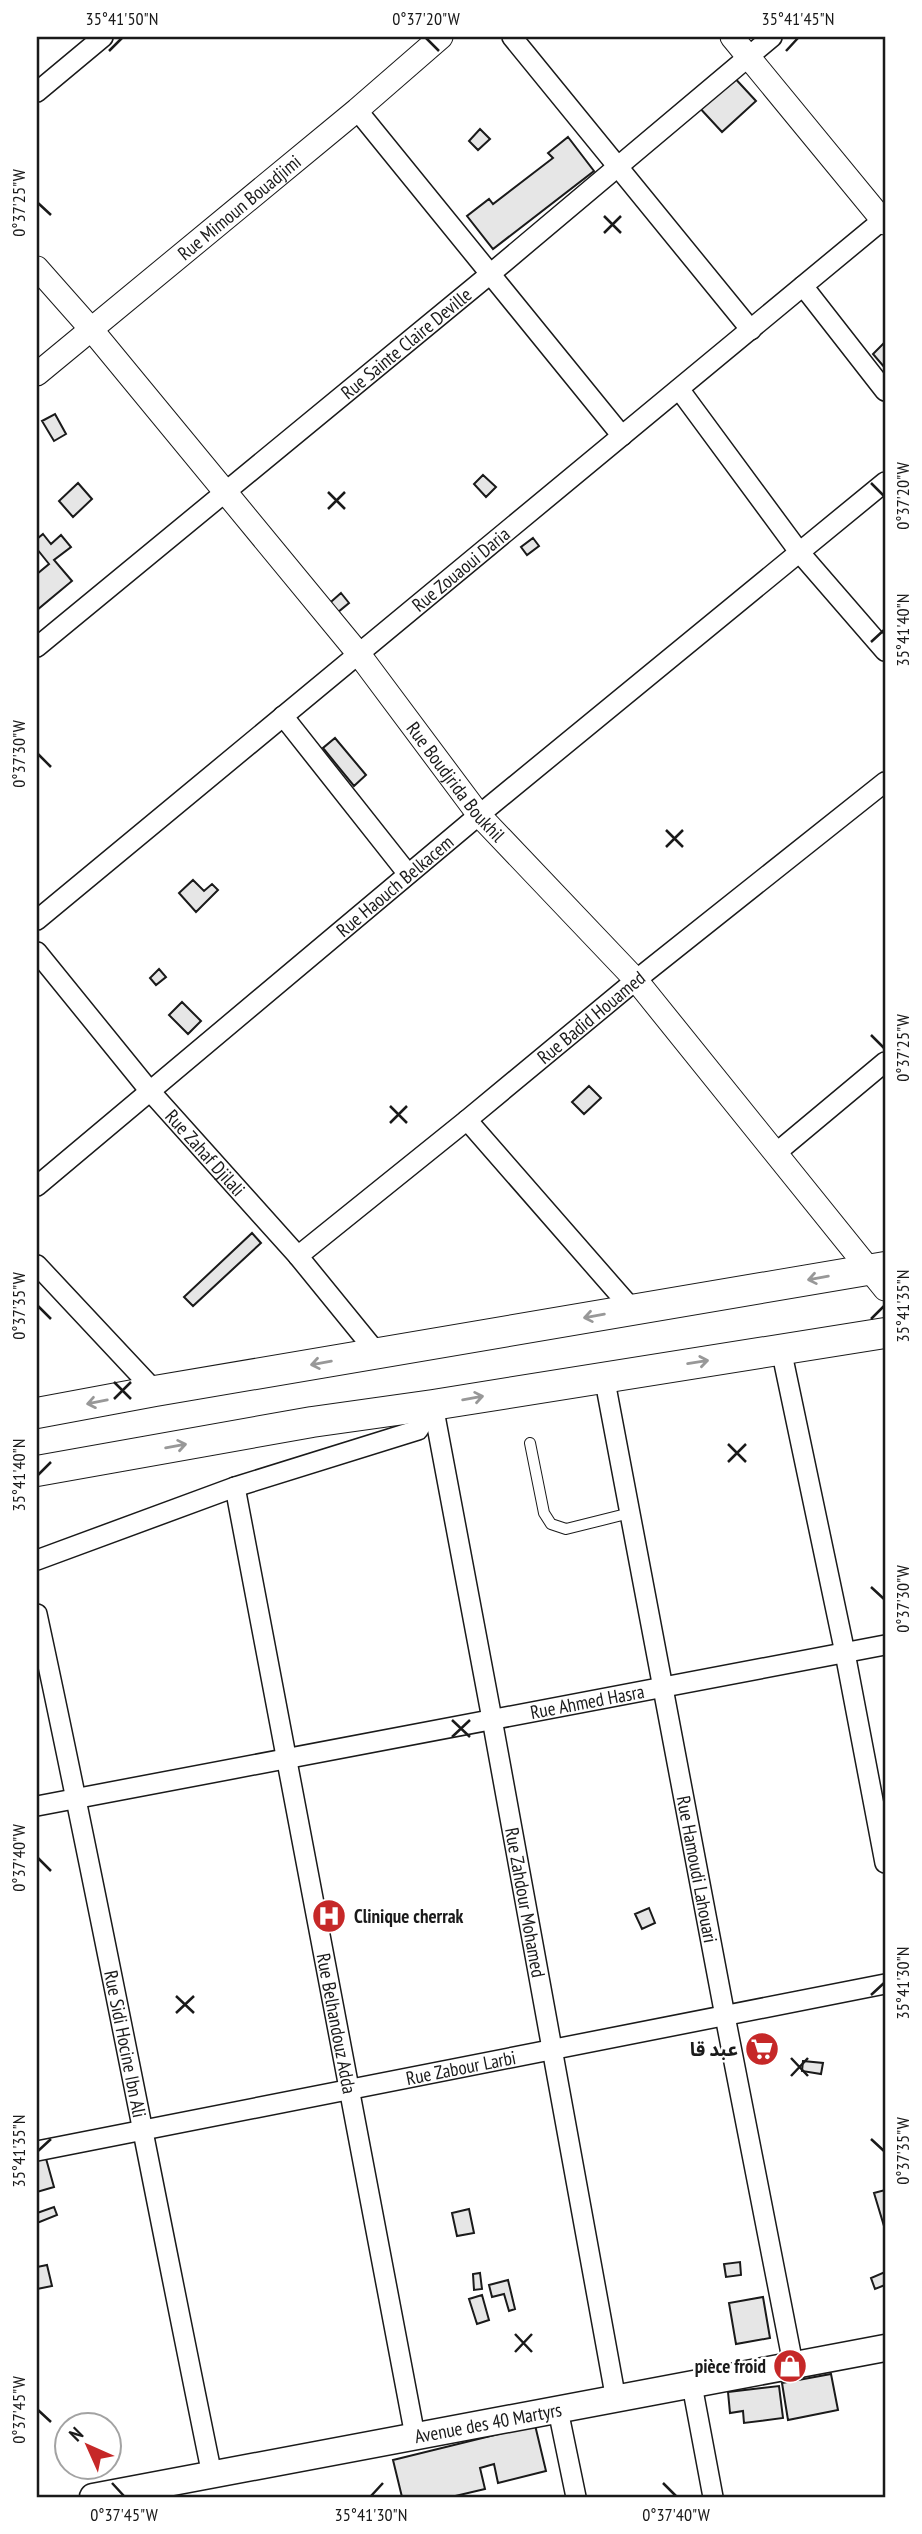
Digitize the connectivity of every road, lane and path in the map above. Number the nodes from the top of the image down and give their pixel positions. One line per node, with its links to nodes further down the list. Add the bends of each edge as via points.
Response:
1 (103, 37): 7 (street)
2 (441, 37): 8 (street, Rue Mimoun Bouadjimi)
3 (512, 37): 9 (street)
4 (732, 37): 6 (street)
5 (772, 37): 6 (street, Rue Sainte Claire Deville)
6 (749, 56): 9 (street, Rue Sainte Claire Deville); 10 (street)
7 (37, 92)
8 (357, 110): 12 (street); 14 (street, Rue Mimoun Bouadjimi)
9 (618, 166): 12 (street, Rue Sainte Claire Deville); 15 (street)
10 (885, 220): 13 (street, Rue Zouaoui Daria)
11 (37, 268): 14 (street, Rue Boudjrida Boukhil)
12 (489, 275): 19 (street); 21 (street, Rue Sainte Claire Deville)
13 (803, 286): 15 (street, Rue Zouaoui Daria); 18 (street)
14 (91, 329): 16 (street, Rue Mimoun Bouadjimi); 21 (street, Rue Boudjrida Boukhil)
15 (751, 330): 17 (street, Rue Zouaoui Daria)
16 (37, 374)
17 (679, 389): 19 (street, Rue Zouaoui Daria); 22 (street)
18 (885, 391)
19 (622, 436): 25 (street, Rue Zouaoui Daria)
20 (885, 482): 22 (street, Rue Haouch Belkacem)
21 (225, 491): 23 (street, Rue Sainte Claire Deville); 25 (street, Rue Boudjrida Boukhil)
22 (800, 553): 24 (street); 28 (street, Rue Haouch Belkacem)
23 (37, 647)
24 (885, 651)
25 (358, 653): 26 (street, Rue Zouaoui Daria); 28 (street, Rue Boudjrida Boukhil)
26 (283, 716): 29 (street); 30 (street, Rue Zouaoui Daria)
27 (885, 782): 32 (street, Rue Badid Houamed)
28 (480, 815): 29 (street, Rue Haouch Belkacem); 32 (street, Rue Boudjrida Boukhil)
29 (408, 874): 34 (street, Rue Haouch Belkacem)
30 (37, 920)
31 (37, 953): 34 (street, Rue Zahaf Djilali)
32 (636, 980): 35 (street, Rue Badid Houamed); 36 (street, Rue Boudjrida Boukhil)
33 (885, 1062): 36 (street)
34 (149, 1090): 37 (street, Rue Haouch Belkacem); 38 (street, Rue Zahaf Djilali)
35 (467, 1120): 38 (street, Rue Badid Houamed); 41 (street)
36 (776, 1153): 40 (street, Rue Boudjrida Boukhil)
37 (37, 1186)
38 (298, 1256): 44 (street, Rue Zahaf Djilali)
39 (37, 1265): 46 (street)
40 (880, 1275): 41 (main road, one-way to 41)
41 (633, 1310): 44 (main road, one-way to 44)
42 (885, 1332): 43 (main road)
43 (781, 1349): 45 (main road, one-way to 43); 56 (street)
44 (377, 1353): 46 (main road, one-way to 46)
45 (604, 1376): 47 (main road, one-way to 45); 52 (street, Rue Hamoudi Lahouari)
46 (155, 1391): 48 (main road, one-way to 48)
47 (433, 1405): 50 (main road, one-way to 47); 51 (street, via 418,1430); 58 (street, Rue Zahdour Mohamed)
48 (37, 1413)
49 (530, 1443): 52 (lane, via 544,1513 551,1524 566,1529)
50 (37, 1471)
51 (235, 1487): 53 (street); 59 (street, Rue Belhandouz Adda)
52 (631, 1513): 57 (street, Rue Hamoudi Lahouari)
53 (37, 1560)
54 (37, 1614): 60 (street, Rue Sidi Hocine Ibn Ali)
55 (885, 1645): 56 (street, Rue Ahmed Hasra)
56 (845, 1653): 57 (street, Rue Ahmed Hasra); 62 (street)
57 (663, 1687): 58 (street, Rue Ahmed Hasra); 64 (street, Rue Hamoudi Lahouari)
58 (492, 1719): 59 (street, Rue Ahmed Hasra); 65 (street, Rue Zahdour Mohamed)
59 (288, 1760): 60 (street, Rue Ahmed Hasra); 66 (street, Rue Belhandouz Adda)
60 (77, 1799): 61 (street, Rue Ahmed Hasra); 67 (street, Rue Sidi Hocine Ibn Ali)
61 (37, 1806)
62 (885, 1863)
63 (885, 1984): 64 (street, Rue Zabour Larbi)
64 (724, 2016): 65 (street, Rue Zabour Larbi); 70 (street, Rue Hamoudi Lahouari)
65 (553, 2050): 66 (street, Rue Zabour Larbi); 72 (street, Rue Zahdour Mohamed)
66 (350, 2090): 67 (street, Rue Zabour Larbi); 74 (street, Rue Belhandouz Adda)
67 (141, 2131): 68 (street, Rue Zabour Larbi); 75 (street, Rue Sidi Hocine Ibn Ali)
68 (37, 2151)
69 (885, 2348): 70 (main road, Avenue des 40 Martyrs)
70 (793, 2364): 71 (main road, Avenue des 40 Martyrs)
71 (692, 2385): 72 (main road, Avenue des 40 Martyrs); 78 (street)
72 (616, 2400): 73 (main road, Avenue des 40 Martyrs)
73 (558, 2410): 74 (main road, Avenue des 40 Martyrs); 77 (street)
74 (415, 2436): 75 (main road, Avenue des 40 Martyrs)
75 (212, 2475): 76 (main road, Avenue des 40 Martyrs)
76 (93, 2497)
77 (576, 2497)
78 (713, 2497)

